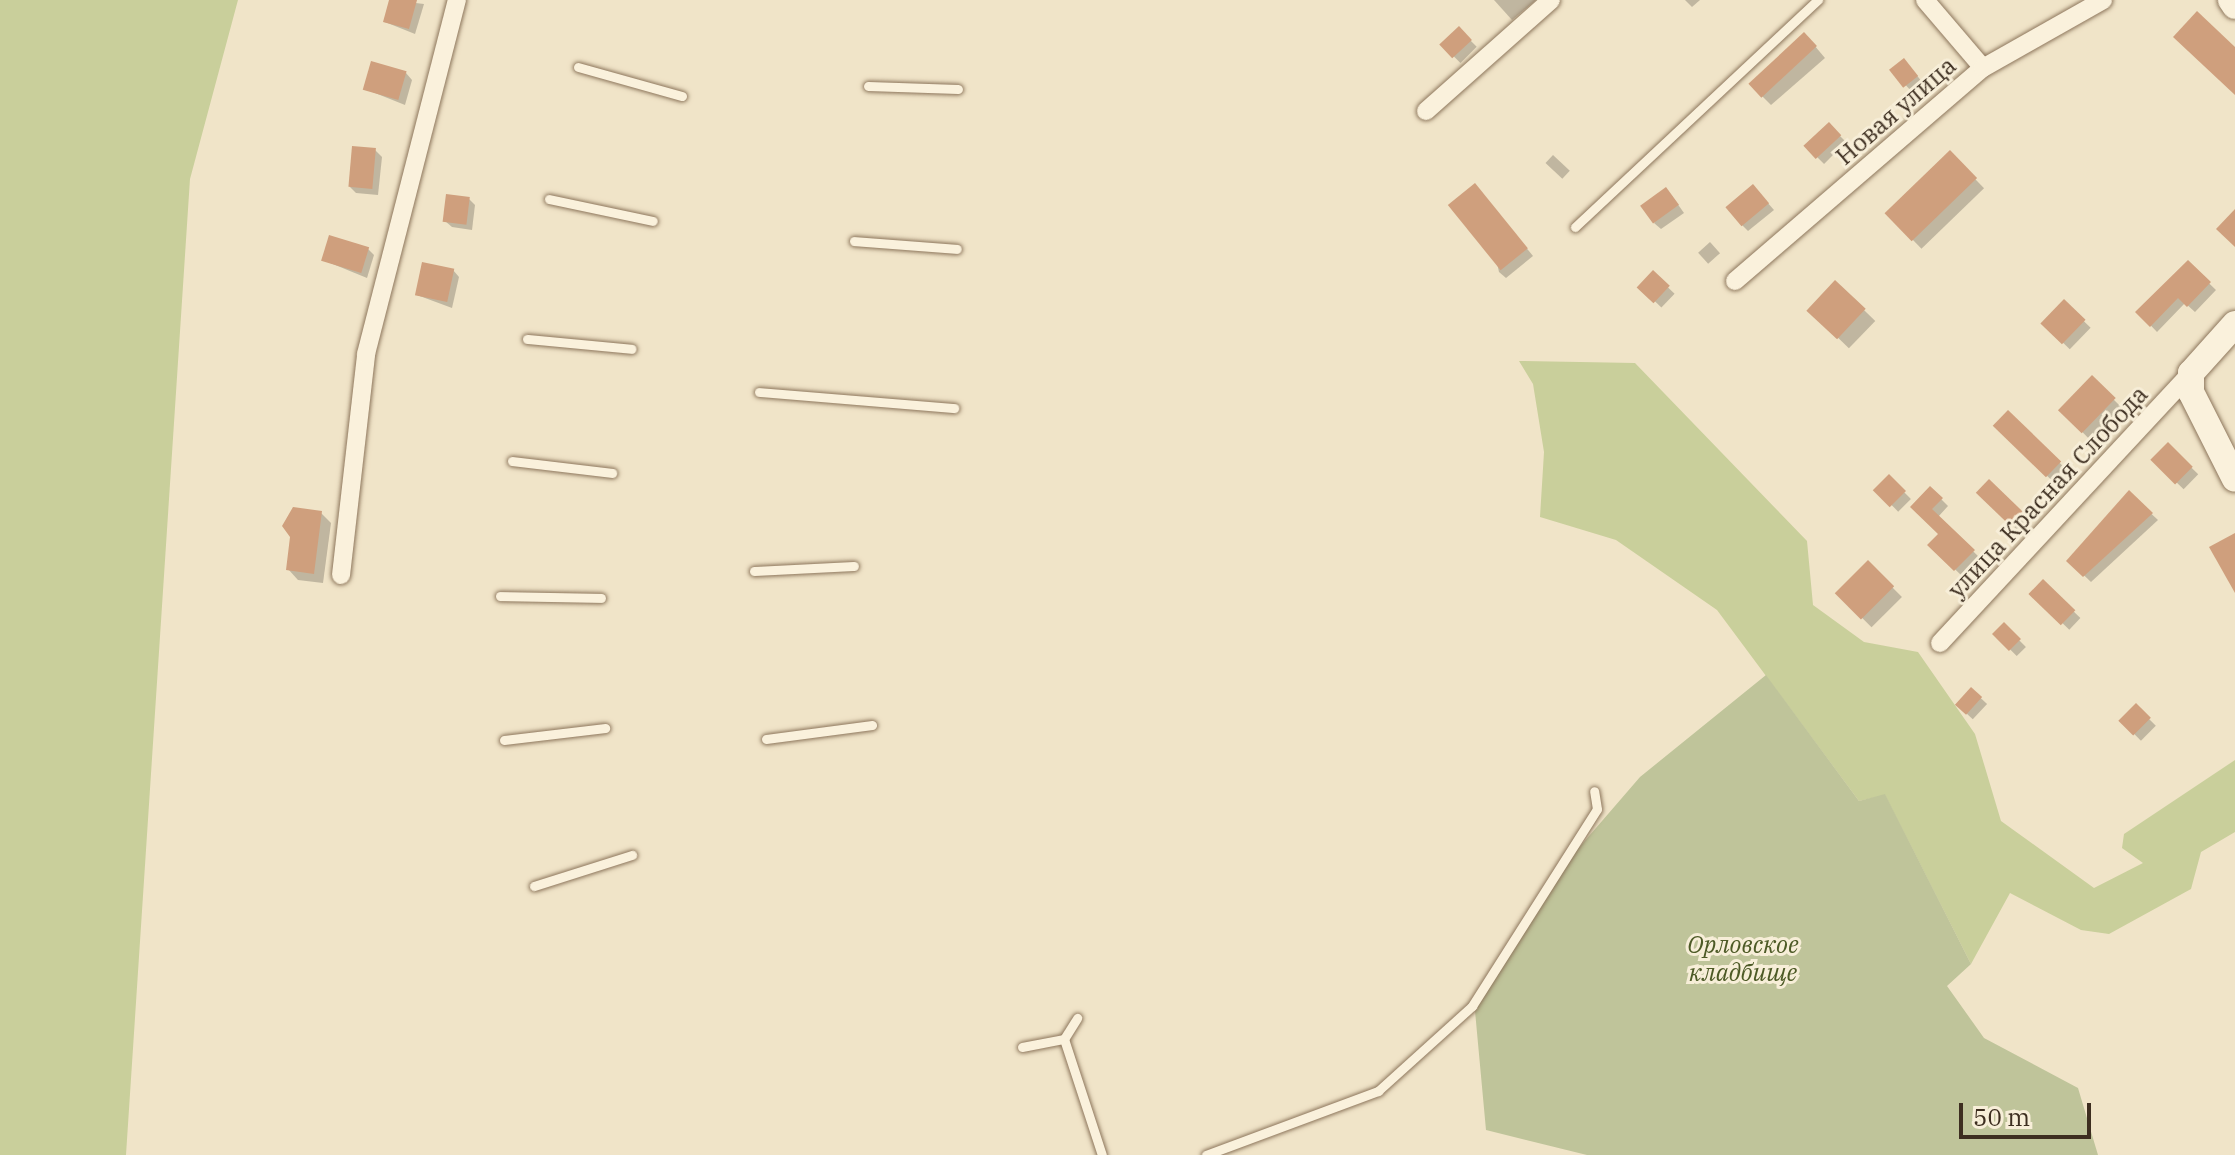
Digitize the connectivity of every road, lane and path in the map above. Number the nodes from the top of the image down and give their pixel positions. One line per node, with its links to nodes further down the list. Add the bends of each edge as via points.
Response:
1 (457, 0): 31 (street, via 366,354)
2 (1551, 0): 13 (street)
3 (1818, 0): 16 (lane)
4 (1925, 0): 9 (street)
5 (2103, 0): 9 (street, Новая улица)
6 (2231, 0): 7 (main road)
7 (2235, 6)
8 (578, 67): 12 (lane)
9 (1983, 68): 19 (street, Новая улица)
10 (868, 86): 11 (lane)
11 (958, 89)
12 (682, 96)
13 (1426, 111)
14 (549, 199): 15 (lane)
15 (653, 221)
16 (1575, 227)
17 (854, 241): 18 (lane)
18 (957, 249)
19 (1735, 281)
20 (2235, 324): 23 (main road)
21 (527, 339): 22 (lane)
22 (632, 349)
23 (2178, 382): 28 (main road); 34 (street, улица Красная Слобода)
24 (759, 392): 25 (lane)
25 (954, 408)
26 (512, 461): 27 (lane)
27 (612, 473)
28 (2235, 479)
29 (854, 566): 30 (lane)
30 (754, 571)
31 (341, 575)
32 (500, 596): 33 (lane)
33 (601, 598)
34 (1940, 643)
35 (872, 725): 37 (lane)
36 (605, 728): 38 (lane)
37 (766, 739)
38 (504, 740)
39 (1594, 791): 46 (lane, via 1597,809 1472,1006 1378,1091)
40 (632, 855): 41 (lane)
41 (534, 886)
42 (1077, 1018): 43 (lane)
43 (1064, 1039): 44 (lane); 45 (lane)
44 (1022, 1047)
45 (1102, 1155)
46 (1206, 1155)

